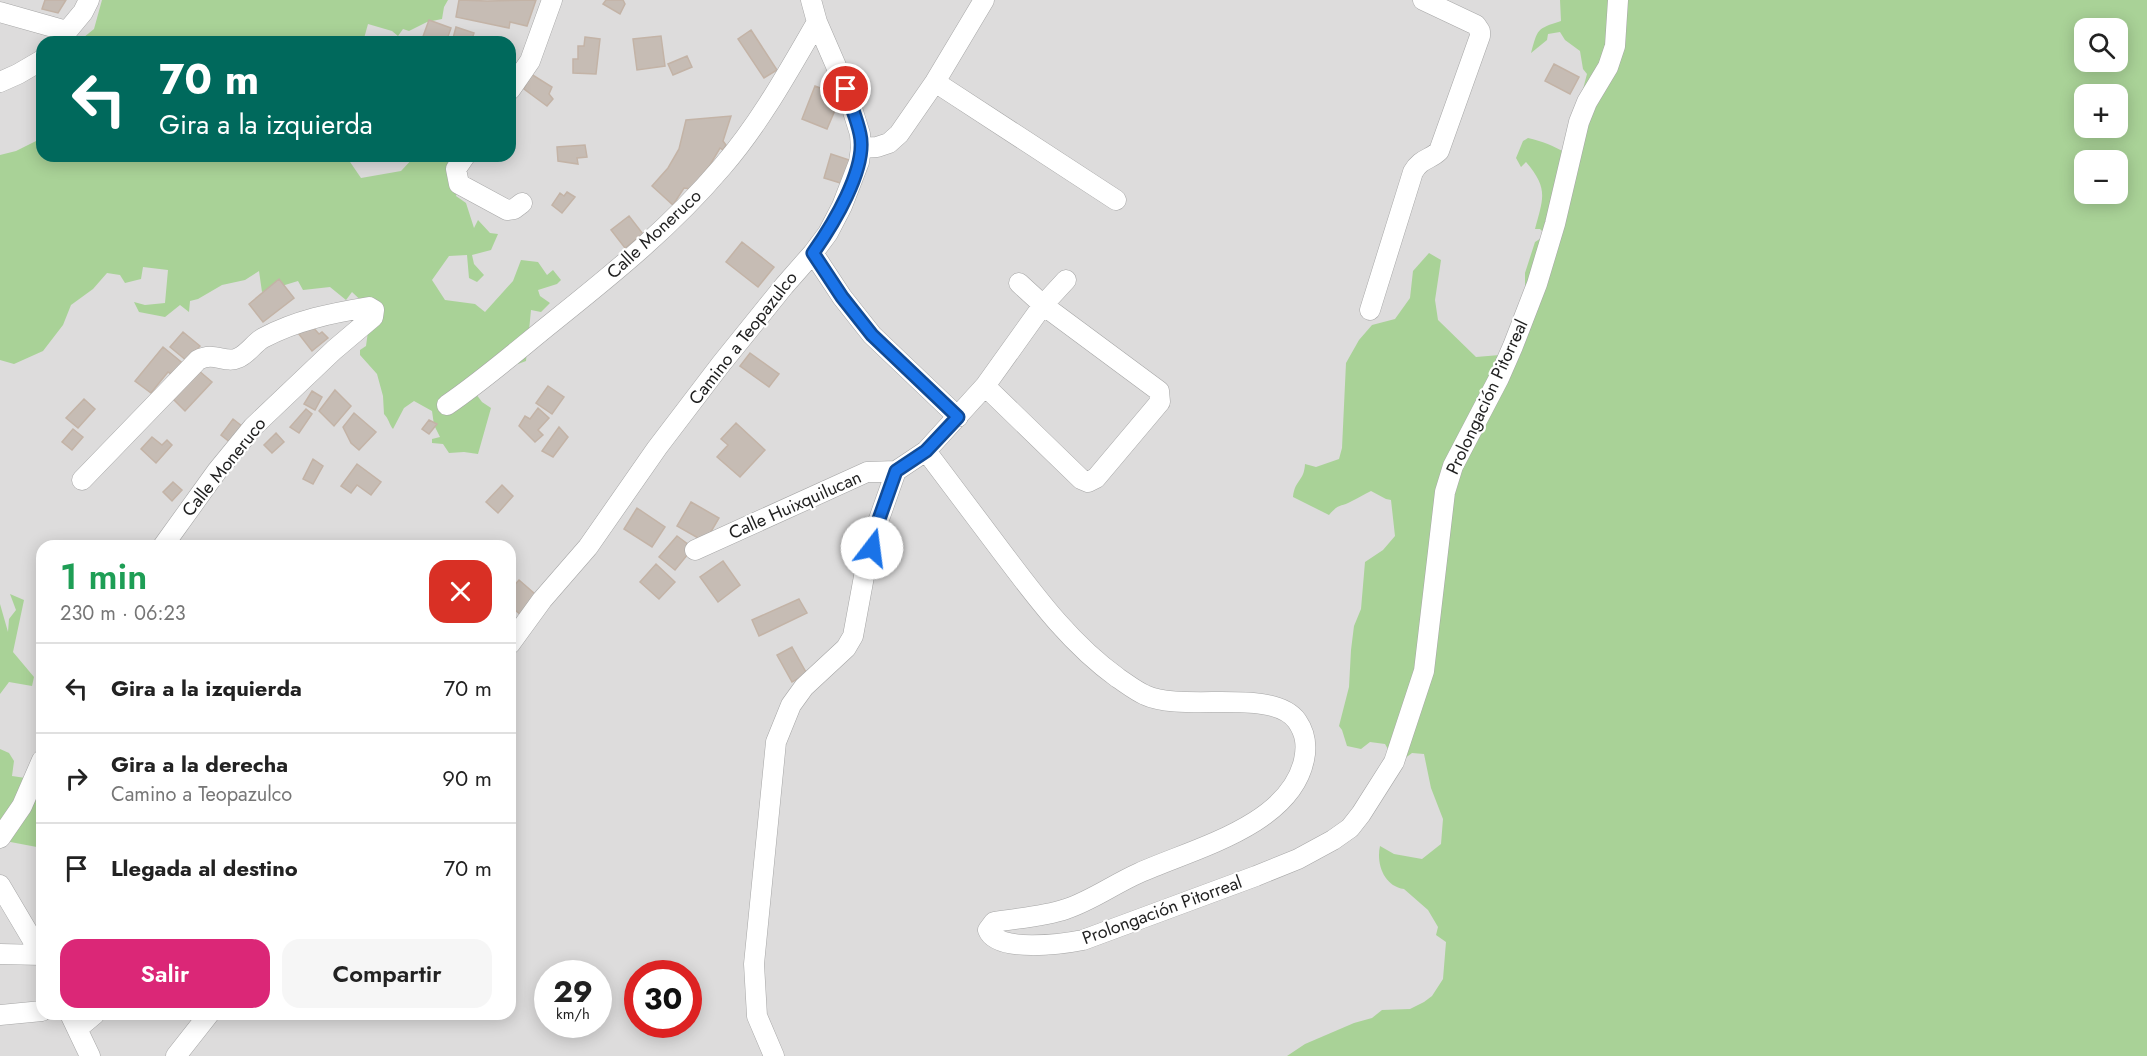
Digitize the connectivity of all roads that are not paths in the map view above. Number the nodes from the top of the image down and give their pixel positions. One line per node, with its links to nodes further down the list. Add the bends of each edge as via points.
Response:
1 (89, 0): 10 (street)
2 (552, 0): 12 (street, via 530,61)
3 (811, 0): 8 (street, Camino a Teopazulco)
4 (984, 0): 14 (street)
5 (1423, 0): 23 (street, via 1476,25 1480,36 1439,151 1418,164 1413,172)
6 (1618, 0): 27 (street, Prolongación Pitorreal, via 1615,46 1579,122 1537,284 1508,357 1445,492 1429,643 1412,711 1394,762 1381,784 1350,828 1333,840 1256,876 1083,940 1038,946 998,940 990,934 988,930 994,922 1068,908 1239,831 1279,804 1291,789 1302,769 1305,734 1296,720 1282,710 1249,703 1167,702 1145,696 1106,669 1046,610)
7 (0, 12): 9 (street)
8 (817, 22): 15 (street, Camino a Teopazulco, via 846,89); 25 (street, Calle Moneruco, via 751,130 723,167 664,230 498,368)
9 (60, 36)
10 (63, 36)
11 (36, 64): 13 (street)
12 (516, 81)
13 (0, 82)
14 (935, 82): 15 (street, via 889,143); 17 (street)
15 (861, 148): 19 (street, Camino a Teopazulco, via 842,206)
16 (461, 162): 18 (street, via 456,169 459,184 507,210)
17 (1116, 200)
18 (522, 203)
19 (813, 253): 26 (street, via 872,335); 32 (street, Camino a Teopazulco, via 721,364 588,548)
20 (1066, 280): 22 (street)
21 (1019, 284): 22 (street)
22 (1043, 305): 24 (street); 24 (street, via 1159,391 1157,406 1096,478 1088,482)
23 (1370, 310)
24 (988, 389): 26 (street)
25 (447, 405)
26 (958, 417): 27 (street)
27 (926, 451): 28 (street)
28 (896, 471): 31 (street, Calle Huixquilucan, via 867,472); 45 (street, via 878,522 853,636 846,648 804,687 791,705 776,742 754,964 757,1016)
29 (82, 480): 30 (street, Calle Moneruco, via 198,360 205,356 240,357 259,340 325,314 369,307 374,310 370,320 254,427)
30 (167, 540)
31 (696, 550)
32 (516, 636)
33 (36, 774): 34 (street, via 22,806)
34 (0, 838)
35 (0, 885): 36 (street)
36 (36, 946)
37 (0, 954): 38 (street)
38 (36, 956)
39 (36, 1012): 40 (street)
40 (0, 1015)
41 (204, 1020): 44 (street)
42 (73, 1021): 43 (street)
43 (90, 1056)
44 (176, 1056)
45 (774, 1056)

